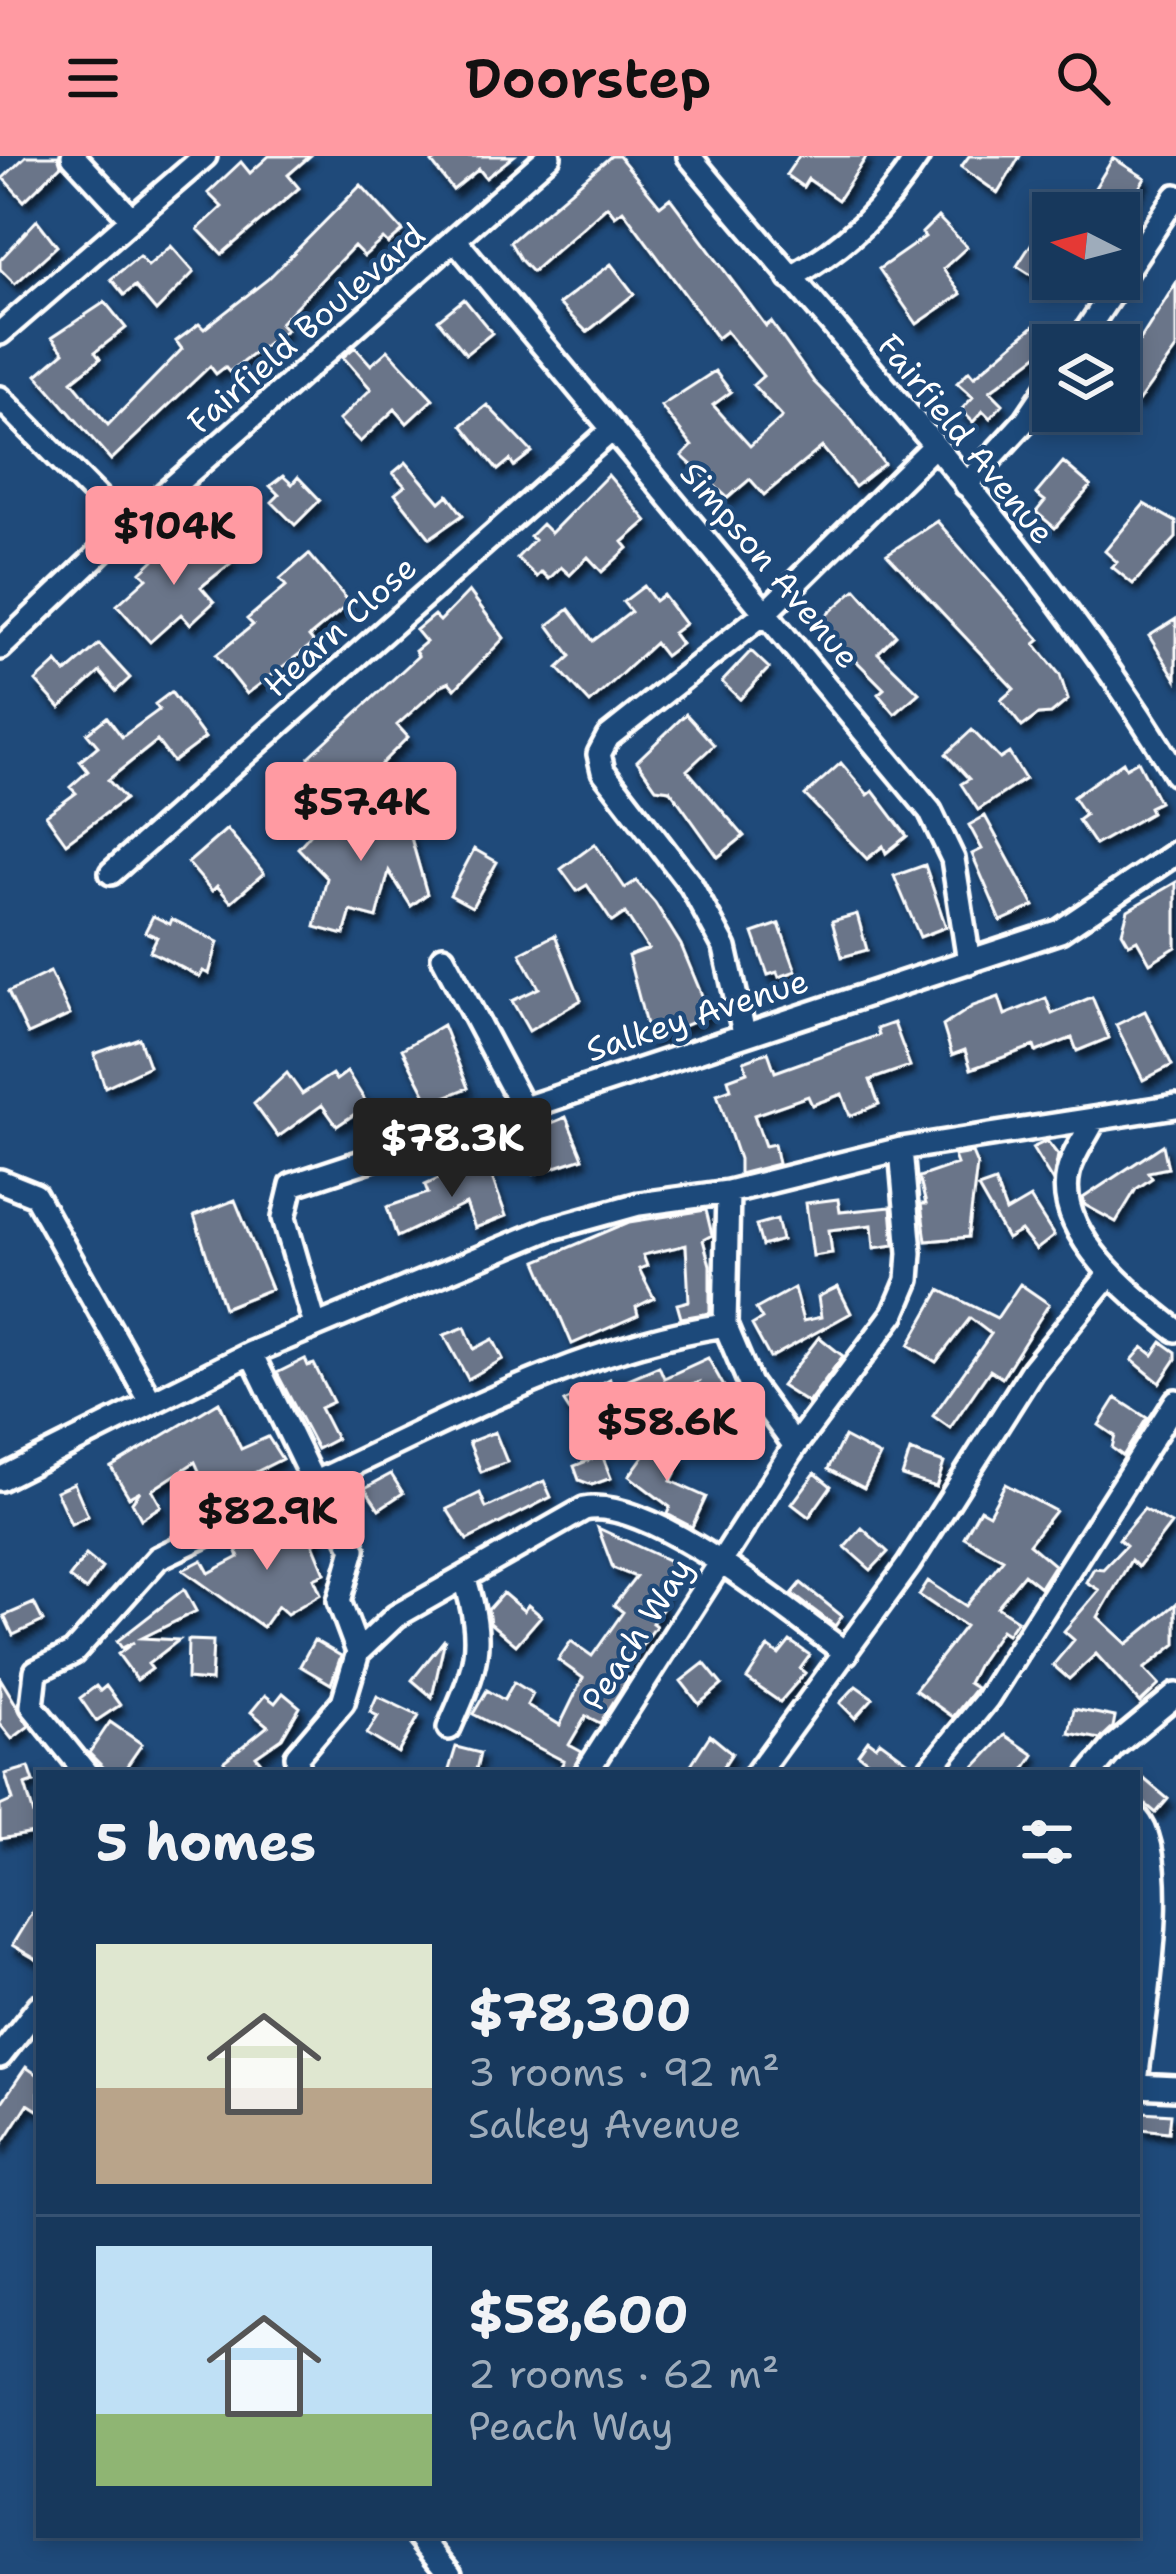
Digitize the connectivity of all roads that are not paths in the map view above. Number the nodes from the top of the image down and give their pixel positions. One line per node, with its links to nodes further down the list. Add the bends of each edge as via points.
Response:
1 (73, 156): 7 (street)
2 (205, 156): 7 (street)
3 (549, 156): 8 (street, Fairfield Boulevard)
4 (689, 156): 9 (street, Fairfield Avenue)
5 (918, 156): 9 (street, via 884,209 836,252)
6 (1176, 196): 10 (street)
7 (129, 216): 11 (street)
8 (456, 242): 14 (street, Simpson Avenue); 17 (street, Fairfield Boulevard)
9 (790, 278): 15 (street, Fairfield Avenue)
10 (1091, 324)
11 (0, 333)
12 (0, 398): 17 (street)
13 (1032, 411): 16 (street)
14 (613, 429): 18 (street, Simpson Avenue); 23 (street, Hearn Close)
15 (932, 448): 16 (street, Fairfield Avenue); 18 (street)
16 (966, 485): 20 (street, Fairfield Avenue)
17 (127, 527): 19 (street, Fairfield Boulevard)
18 (767, 611): 25 (street, Simpson Avenue, via 929,811 953,859); 26 (street, via 608,737 598,754 691,885 725,948)
19 (0, 648)
20 (1167, 737): 21 (street, Fairfield Avenue)
21 (1176, 774)
22 (1176, 853): 25 (street, Salkey Avenue, via 1060,931)
23 (111, 873)
24 (443, 957): 27 (street)
25 (969, 962): 26 (street, Salkey Avenue)
26 (744, 1033): 27 (street, Salkey Avenue)
27 (522, 1106): 34 (street, Salkey Avenue, via 292,1185 284,1218)
28 (1176, 1106): 29 (street)
29 (1094, 1122): 30 (street); 33 (street, via 1066,1188 1070,1210)
30 (902, 1149): 32 (street); 40 (street, Peach Way, via 908,1280 894,1313)
31 (0, 1180): 38 (street, via 34,1195)
32 (728, 1192): 34 (street, via 549,1228); 35 (street)
33 (1109, 1275): 36 (street); 46 (street, via 1032,1370)
34 (315, 1325): 37 (street)
35 (725, 1325): 40 (street, via 750,1384); 42 (street, via 674,1332 552,1376)
36 (1176, 1330)
37 (251, 1353): 38 (street); 42 (street)
38 (150, 1400): 41 (street)
39 (1176, 1400): 53 (street, via 987,1699)
40 (795, 1446): 43 (street, Peach Way)
41 (0, 1479)
42 (314, 1483): 45 (street, via 354,1549 340,1601); 49 (street, via 158,1558 73,1653 36,1672 32,1706)
43 (720, 1564): 44 (street, via 607,1504 555,1522); 46 (street); 51 (street, Peach Way)
44 (466, 1579): 45 (street, via 413,1603); 48 (street, via 480,1650)
45 (358, 1652): 50 (street, via 343,1702 312,1732)
46 (846, 1653): 52 (street)
47 (1176, 1695): 54 (street)
48 (449, 1727)
49 (84, 1770)
50 (299, 1770)
51 (588, 1770)
52 (759, 1770)
53 (929, 1770)
54 (1094, 1770)
55 (1140, 1821): 57 (street, via 1152,1868)
56 (36, 2010): 58 (street)
57 (1140, 2033)
58 (0, 2056)
59 (1140, 2086): 60 (street)
60 (1176, 2088)
61 (421, 2538): 62 (street)
62 (451, 2574)

